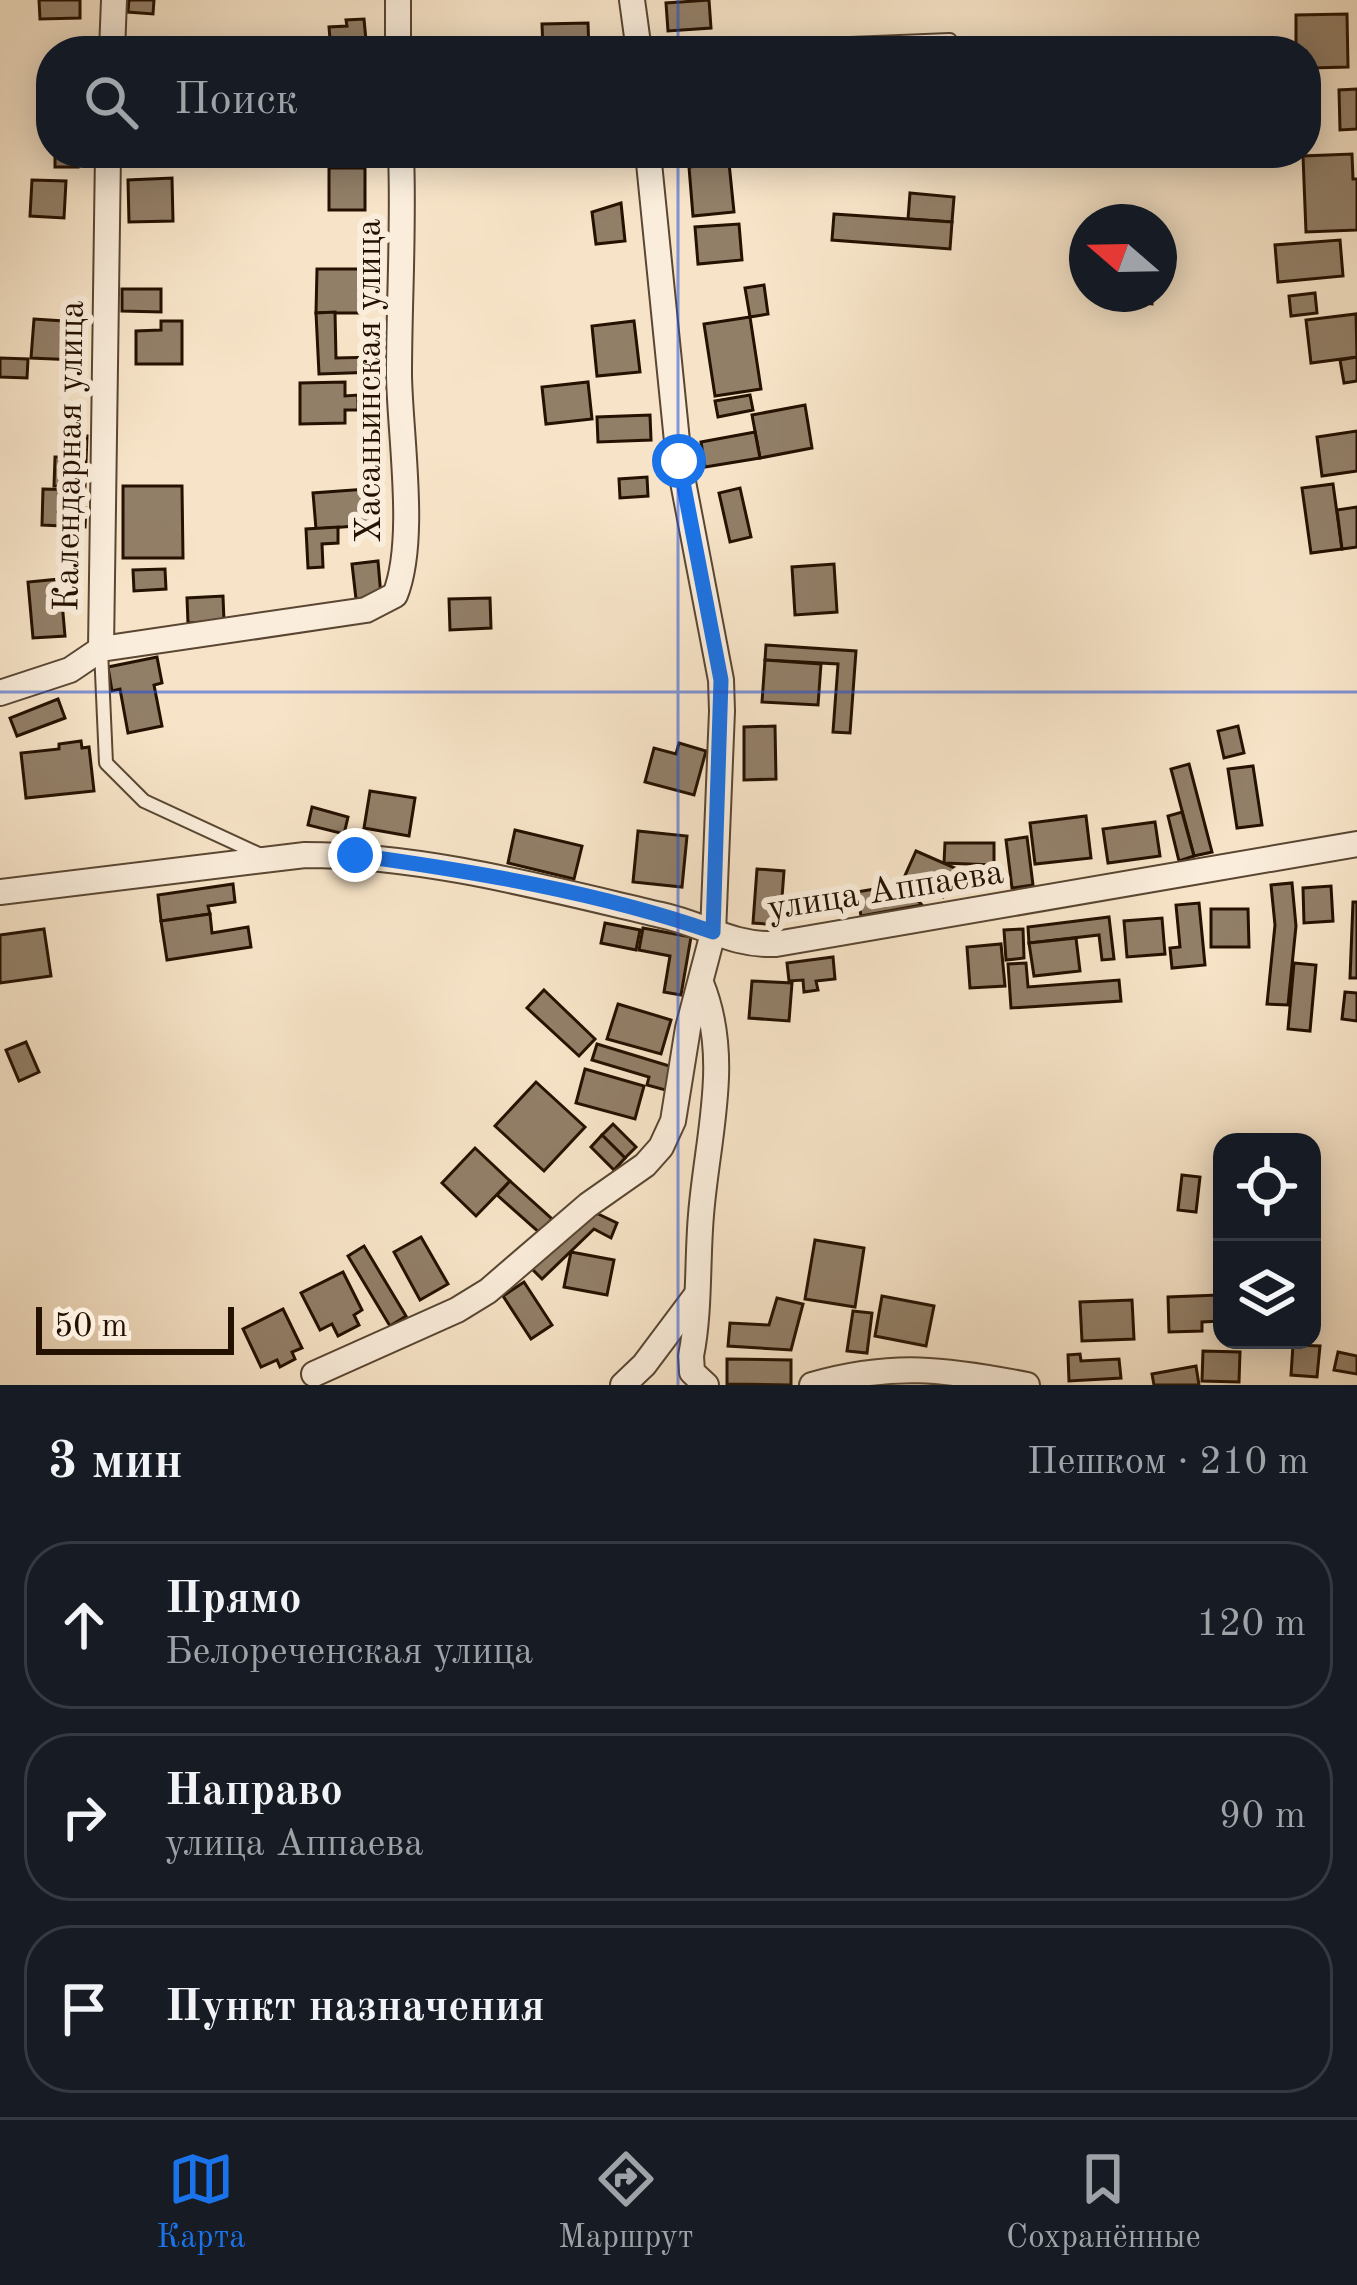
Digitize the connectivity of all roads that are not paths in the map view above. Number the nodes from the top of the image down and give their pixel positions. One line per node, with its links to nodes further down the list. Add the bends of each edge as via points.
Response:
1 (114, 0): 4 (street)
2 (398, 0): 5 (street)
3 (632, 0): 6 (street)
4 (113, 36)
5 (398, 36)
6 (637, 36)
7 (108, 168): 10 (street, Календарная улица)
8 (402, 168): 10 (street, Хасаньинская улица, via 404,542 395,595 366,610)
9 (650, 168): 15 (street, via 679,461 721,680)
10 (101, 649): 11 (street, Календарная улица, via 70,670); 13 (lane, via 106,763 144,801)
11 (0, 693)
12 (1357, 844): 15 (street, улица Аппаева, via 776,944 747,945)
13 (273, 861): 14 (street, улица Аппаева); 15 (street, улица Аппаева, via 391,860 669,916)
14 (0, 892)
15 (713, 932): 16 (street)
16 (700, 983): 17 (street, via 712,1010 716,1118); 18 (street, via 673,1121 645,1165 488,1291)
17 (695, 1297): 19 (street); 20 (street, via 692,1372)
18 (314, 1374)
19 (623, 1385)
20 (706, 1385)
21 (812, 1385): 22 (street, via 901,1368)
22 (1027, 1385)

